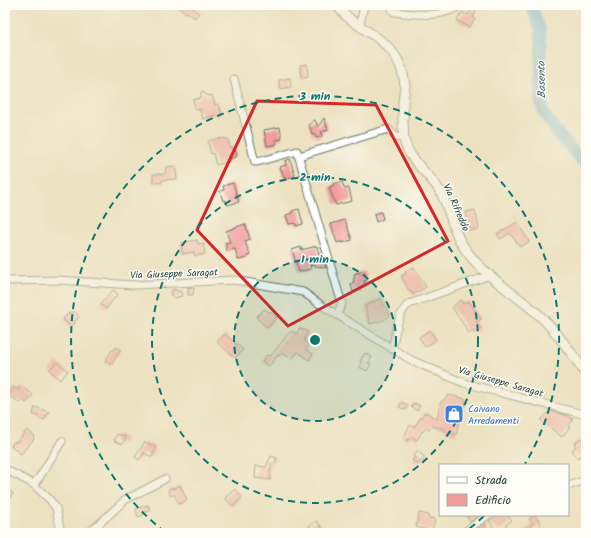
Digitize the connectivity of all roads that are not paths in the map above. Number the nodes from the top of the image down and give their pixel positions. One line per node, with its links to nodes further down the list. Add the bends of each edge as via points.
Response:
1 (337, 5): 5 (main road, Via Rifreddo)
2 (364, 5): 5 (street)
3 (390, 5): 4 (street, via 394,12 423,15 447,13 456,8)
4 (455, 5)
5 (360, 25): 7 (main road, Via Rifreddo, via 390,49 402,71 405,84)
6 (234, 79): 8 (street, via 255,162)
7 (404, 138): 8 (street, via 396,137 388,129); 9 (main road, Via Rifreddo, via 412,156 439,189 460,241)
8 (298, 153): 11 (street, via 342,304)
9 (490, 275): 12 (street, via 406,306 401,313); 13 (main road, Via Rifreddo, via 539,315)
10 (5, 281): 11 (street, Via Giuseppe Saragat, via 58,280 133,285 234,280 303,292)
11 (337, 314): 12 (street, Via Giuseppe Saragat)
12 (392, 349): 14 (street, Via Giuseppe Saragat, via 464,383)
13 (586, 374)
14 (586, 415)
15 (62, 441): 19 (street)
16 (5, 469): 19 (street)
17 (165, 479): 23 (street, via 125,500)
18 (586, 480): 20 (street)
19 (34, 484): 22 (street, via 56,508)
20 (569, 486)
21 (487, 516): 24 (street)
22 (61, 533)
23 (88, 533)
24 (463, 533)

